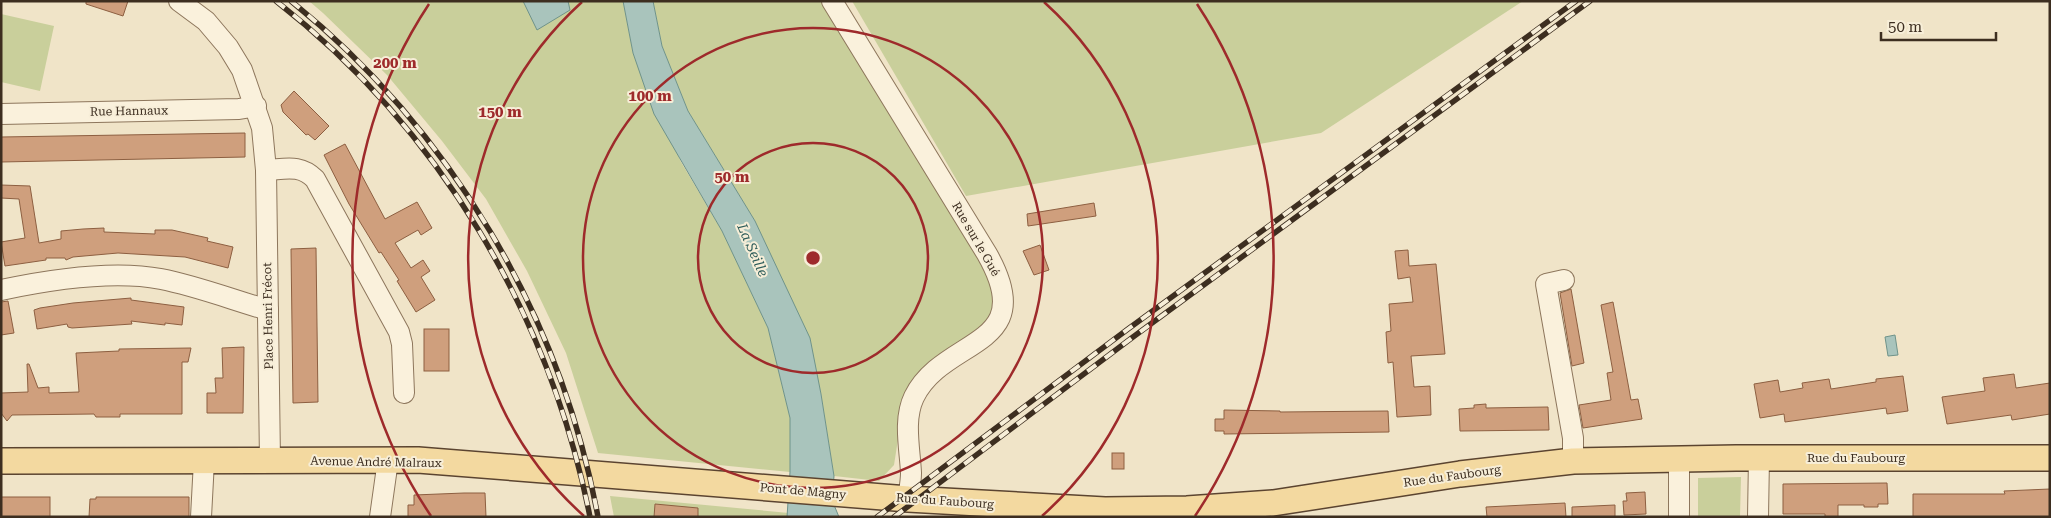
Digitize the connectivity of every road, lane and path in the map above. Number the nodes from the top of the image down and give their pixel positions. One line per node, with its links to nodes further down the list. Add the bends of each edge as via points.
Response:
1 (179, 1): 3 (street, Place Henri Frécot, via 206,21 228,47 242,70)
2 (832, 1): 20 (street, Rue sur le Gué, via 987,254 1004,292 1004,307 992,330 933,374 914,398 908,424 911,475)
3 (256, 106): 4 (street, Rue Hannaux); 5 (street, Place Henri Frécot, via 262,128)
4 (1, 114)
5 (266, 170): 8 (street, Place Henri Frécot); 9 (street, via 300,168 315,179 396,325 402,344)
6 (1564, 280): 17 (street, via 1546,284 1573,438)
7 (1, 290): 8 (street, via 105,276 135,276 161,279)
8 (268, 310): 16 (street, Place Henri Frécot)
9 (404, 393)
10 (1679, 458): 11 (main road, Rue du Faubourg); 17 (main road, Rue du Faubourg); 23 (street)
11 (1759, 458): 12 (main road, Rue du Faubourg); 24 (street)
12 (2050, 458)
13 (388, 460): 16 (main road, Avenue André Malraux); 18 (main road, Avenue André Malraux); 22 (street)
14 (1, 461): 15 (main road, Avenue André Malraux)
15 (204, 461): 16 (main road, Avenue André Malraux); 21 (street)
16 (270, 461)
17 (1574, 461): 20 (main road, Rue du Faubourg, via 1460,474 1273,503 1188,509 1072,510)
18 (749, 486): 19 (main road, Pont de Magny)
19 (856, 495): 20 (main road, Rue du Faubourg)
20 (908, 499)
21 (201, 517)
22 (380, 517)
23 (1679, 517)
24 (1758, 517)

